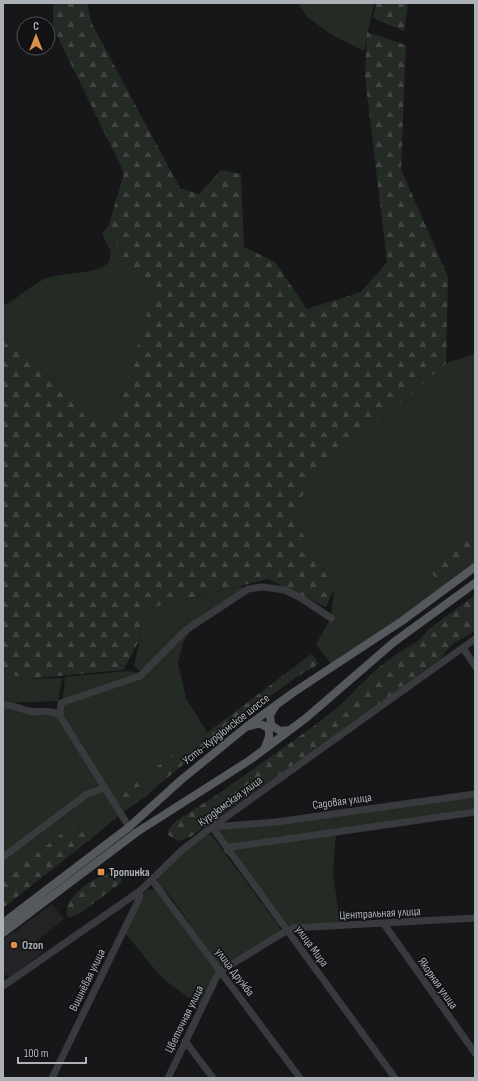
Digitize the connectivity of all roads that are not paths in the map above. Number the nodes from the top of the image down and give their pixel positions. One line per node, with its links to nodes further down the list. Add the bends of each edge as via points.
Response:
1 (475, 567): 8 (main road, Усть-Курдюмское шоссе, via 402,621)
2 (475, 583): 11 (main road, via 394,642)
3 (332, 618): 9 (street, via 285,590 262,587 248,589 186,630 140,676 61,703)
4 (475, 639): 5 (street, Курдюмская улица)
5 (463, 648): 6 (street); 17 (street, Курдюмская улица)
6 (475, 666)
7 (3, 705): 9 (street, via 29,711 53,711)
8 (277, 705): 10 (main road, Усть-Курдюмское шоссе); 11 (main road, via 270,715 271,725 280,731)
9 (60, 716): 13 (street)
10 (246, 727): 12 (main road, via 265,725 270,730 270,737); 16 (main road, Усть-Курдюмское шоссе)
11 (290, 730): 12 (main road)
12 (263, 749): 26 (main road, via 250,760 137,832)
13 (104, 788): 16 (street); 19 (street, via 87,794)
14 (475, 794): 17 (street, Садовая улица, via 276,822)
15 (475, 812): 18 (street, via 231,847)
16 (129, 827): 23 (main road, Усть-Курдюмское шоссе)
17 (212, 827): 18 (street, улица Мира); 20 (street, Курдюмская улица, via 182,850)
18 (228, 850): 25 (street, улица Мира)
19 (3, 857)
20 (152, 880): 21 (street, Курдюмская улица); 27 (street, улица Дружба)
21 (140, 891): 29 (street, Курдюмская улица); 32 (street, Вишнёвая улица, via 139,899)
22 (475, 918): 24 (street, Центральная улица)
23 (3, 924)
24 (384, 924): 25 (street, Центральная улица, via 293,928); 31 (street, Якорная улица)
25 (286, 931): 27 (street); 36 (street, улица Мира)
26 (3, 934)
27 (221, 971): 30 (street, Цветочная улица); 35 (street, улица Дружба)
28 (3, 976): 29 (street)
29 (5, 984)
30 (186, 1041): 33 (street, Цветочная улица); 34 (street)
31 (475, 1053)
32 (52, 1078)
33 (168, 1078)
34 (213, 1078)
35 (300, 1078)
36 (395, 1078)

